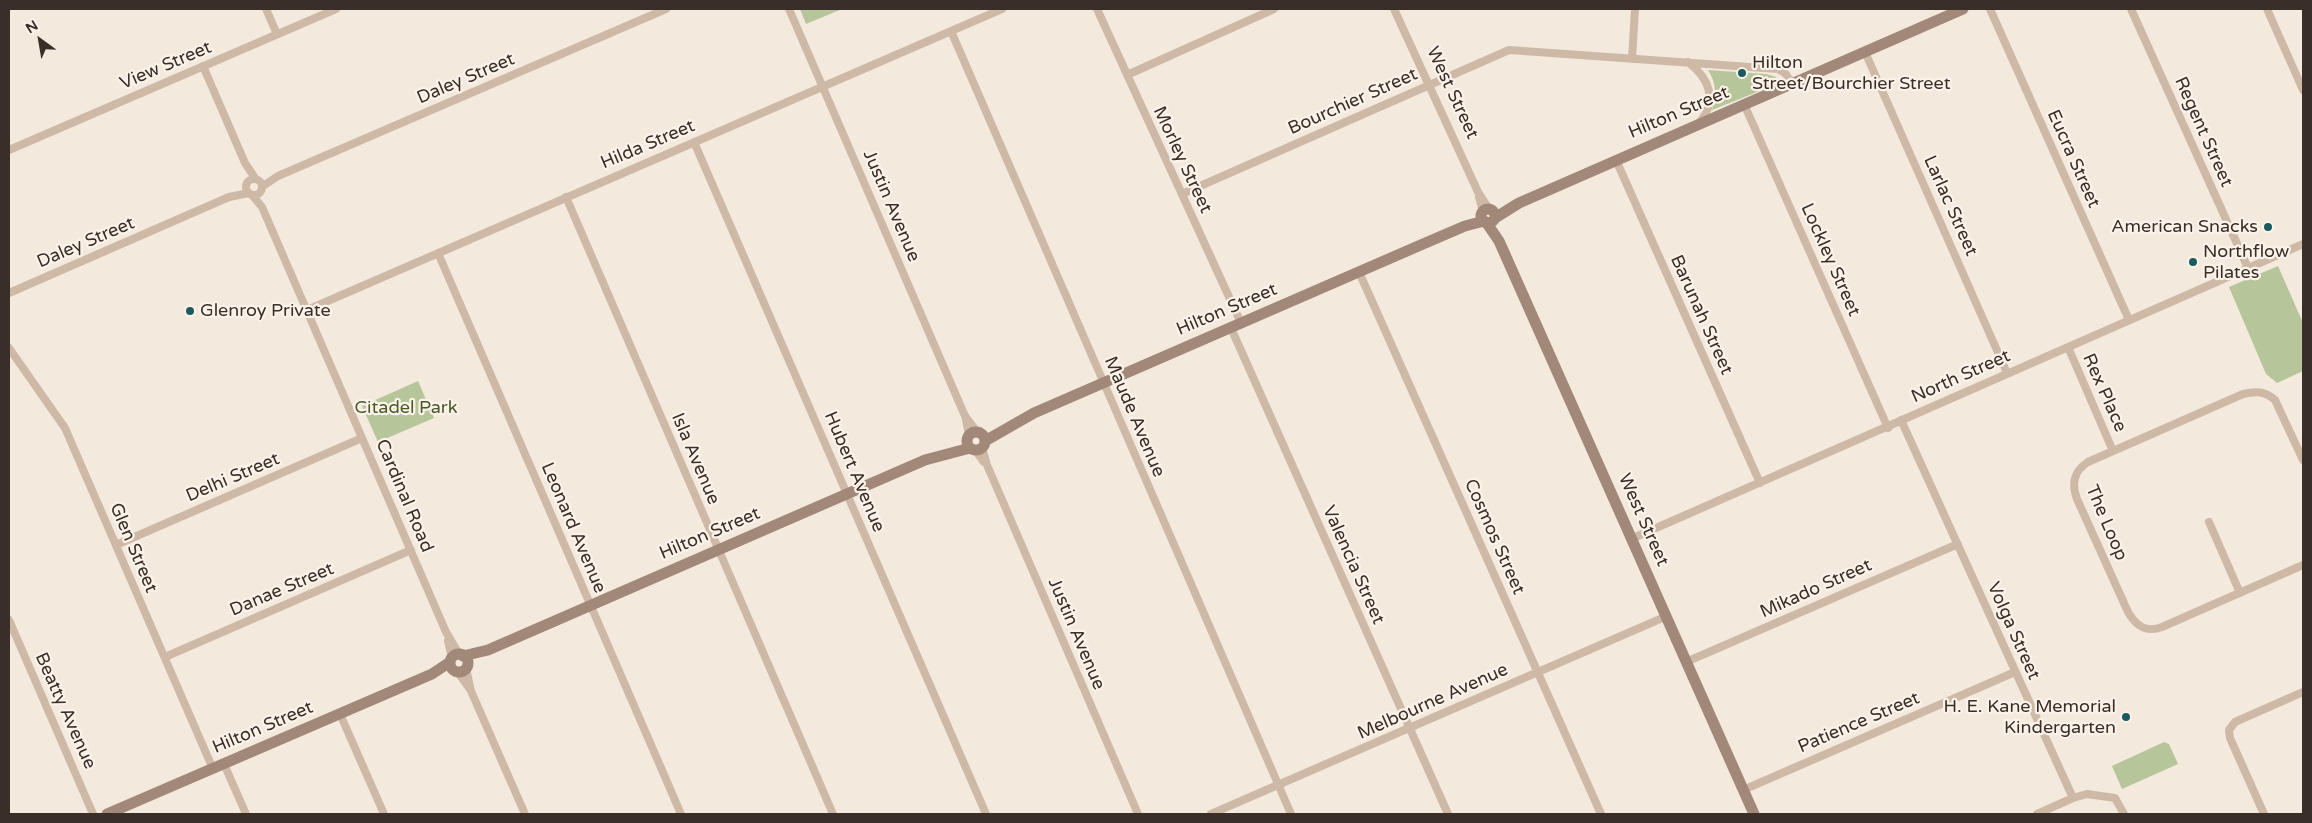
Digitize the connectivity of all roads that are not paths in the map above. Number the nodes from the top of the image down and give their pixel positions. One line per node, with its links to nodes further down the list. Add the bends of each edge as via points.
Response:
1 (266, 9): 15 (street)
2 (336, 9): 15 (street, View Street)
3 (666, 9): 30 (street, Daley Street)
4 (789, 9): 23 (street, Justin Avenue)
5 (1002, 9): 14 (street, Hilda Street)
6 (1097, 9): 20 (street, Morley Street)
7 (1274, 9): 20 (street)
8 (1394, 9): 22 (street, West Street)
9 (1635, 9): 17 (street)
10 (1963, 9): 16 (street, Hilton Street)
11 (1990, 9): 40 (street, Eucra Street)
12 (2131, 9): 36 (street, Regent Street)
13 (2267, 9): 24 (street)
14 (951, 31): 23 (street, Hilda Street); 45 (street, Maude Avenue)
15 (277, 34): 19 (street, View Street)
16 (1865, 52): 21 (street, Hilton Street); 44 (street, Larlac Street)
17 (1632, 59): 18 (street, Bourchier Street); 22 (street, Bourchier Street, via 1509,50)
18 (1688, 62): 21 (street, Bourchier Street, via 1778,69 1786,72); 26 (street, via 1702,74 1709,88 1708,110)
19 (203, 66): 28 (street, View Street); 30 (street, Cardinal Road)
20 (1127, 74): 31 (street, Morley Street)
21 (1792, 83): 25 (street, Hilton Street)
22 (1428, 85): 31 (street, Bourchier Street); 33 (street, West Street)
23 (823, 86): 27 (street, Hilda Street); 49 (street, Justin Avenue)
24 (2303, 90)
25 (1744, 104): 26 (street, Hilton Street); 47 (street, Lockley Street)
26 (1698, 124): 29 (street, Hilton Street)
27 (694, 142): 32 (street, Hilda Street); 53 (street, Hubert Avenue)
28 (9, 150)
29 (1616, 160): 33 (street, Hilton Street); 52 (street, Barunah Street)
30 (254, 186): 38 (street, Daley Street); 39 (street, Cardinal Road)
31 (1182, 194): 41 (street, Morley Street)
32 (566, 197): 35 (street, Hilda Street); 59 (street, Isla Avenue)
33 (1488, 216): 37 (street, Hilton Street); 55 (street, West Street)
34 (2303, 244): 36 (street, North Street)
35 (438, 253): 39 (street, Hilda Street); 62 (street, Leonard Avenue)
36 (2248, 268): 40 (street, North Street)
37 (1359, 272): 41 (street, Hilton Street); 68 (street, Cosmos Street)
38 (9, 293)
39 (307, 310): 48 (street, Cardinal Road)
40 (2129, 320): 42 (street, North Street)
41 (1236, 325): 45 (street, Hilton Street); 72 (street, Valencia Street)
42 (2068, 347): 44 (street, North Street); 50 (street, Rex Place)
43 (9, 348): 57 (street, Glen Street, via 65,428)
44 (2008, 373): 46 (street, North Street)
45 (1103, 383): 49 (street, Hilton Street); 75 (street, Maude Avenue)
46 (1901, 420): 47 (street, North Street); 56 (street, Volga Street)
47 (1888, 428): 52 (street, North Street)
48 (362, 438): 57 (street, Delhi Street); 58 (street, Cardinal Road)
49 (976, 441): 53 (street, Hilton Street); 86 (street, Justin Avenue)
50 (2113, 450): 51 (street, The Loop, via 2243,394 2262,392 2271,396 2280,407); 61 (street, The Loop, via 2080,467 2073,484 2076,499 2132,619 2147,629 2156,630)
51 (2303, 460)
52 (1760, 483): 55 (street, North Street)
53 (847, 494): 59 (street, Hilton Street); 85 (street, Hubert Avenue)
54 (2209, 522): 61 (street)
55 (1632, 539): 63 (street, West Street)
56 (1958, 544): 66 (street, Mikado Street); 69 (street, Volga Street)
57 (116, 545): 65 (street, Glen Street)
58 (411, 550): 65 (street, Danae Street); 67 (street, Cardinal Road)
59 (718, 550): 62 (street, Hilton Street); 84 (street, Isla Avenue)
60 (2303, 565): 61 (street, The Loop)
61 (2240, 593)
62 (590, 605): 67 (street, Hilton Street); 83 (street, Leonard Avenue)
63 (1667, 616): 66 (street, West Street); 68 (street, Melbourne Avenue)
64 (9, 620): 78 (street, Beatty Avenue)
65 (164, 657): 74 (street, Glen Street)
66 (1686, 662): 76 (street, West Street)
67 (459, 663): 71 (street, Hilton Street); 82 (street, Cardinal Road)
68 (1538, 672): 72 (street, Melbourne Avenue); 90 (street, Cosmos Street)
69 (2015, 672): 76 (street, Patience Street); 77 (street, Volga Street)
70 (2303, 692): 94 (street, via 2233,724 2229,730)
71 (340, 714): 73 (street, Hilton Street); 81 (street)
72 (1409, 728): 75 (street, Melbourne Avenue); 89 (street, Valencia Street)
73 (224, 764): 74 (street, Hilton Street); 80 (street)
74 (213, 769): 79 (street, Hilton Street)
75 (1278, 785): 87 (street, Melbourne Avenue); 88 (street, Maude Avenue)
76 (1743, 790): 91 (street, West Street)
77 (2073, 798): 92 (street); 93 (street, via 2088,794 2115,798)
78 (93, 814)
79 (108, 814)
80 (246, 814)
81 (384, 814)
82 (524, 814)
83 (681, 814)
84 (833, 814)
85 (986, 814)
86 (1138, 814)
87 (1211, 814)
88 (1291, 814)
89 (1448, 814)
90 (1601, 814)
91 (1754, 814)
92 (2037, 814)
93 (2124, 814)
94 (2264, 814)

